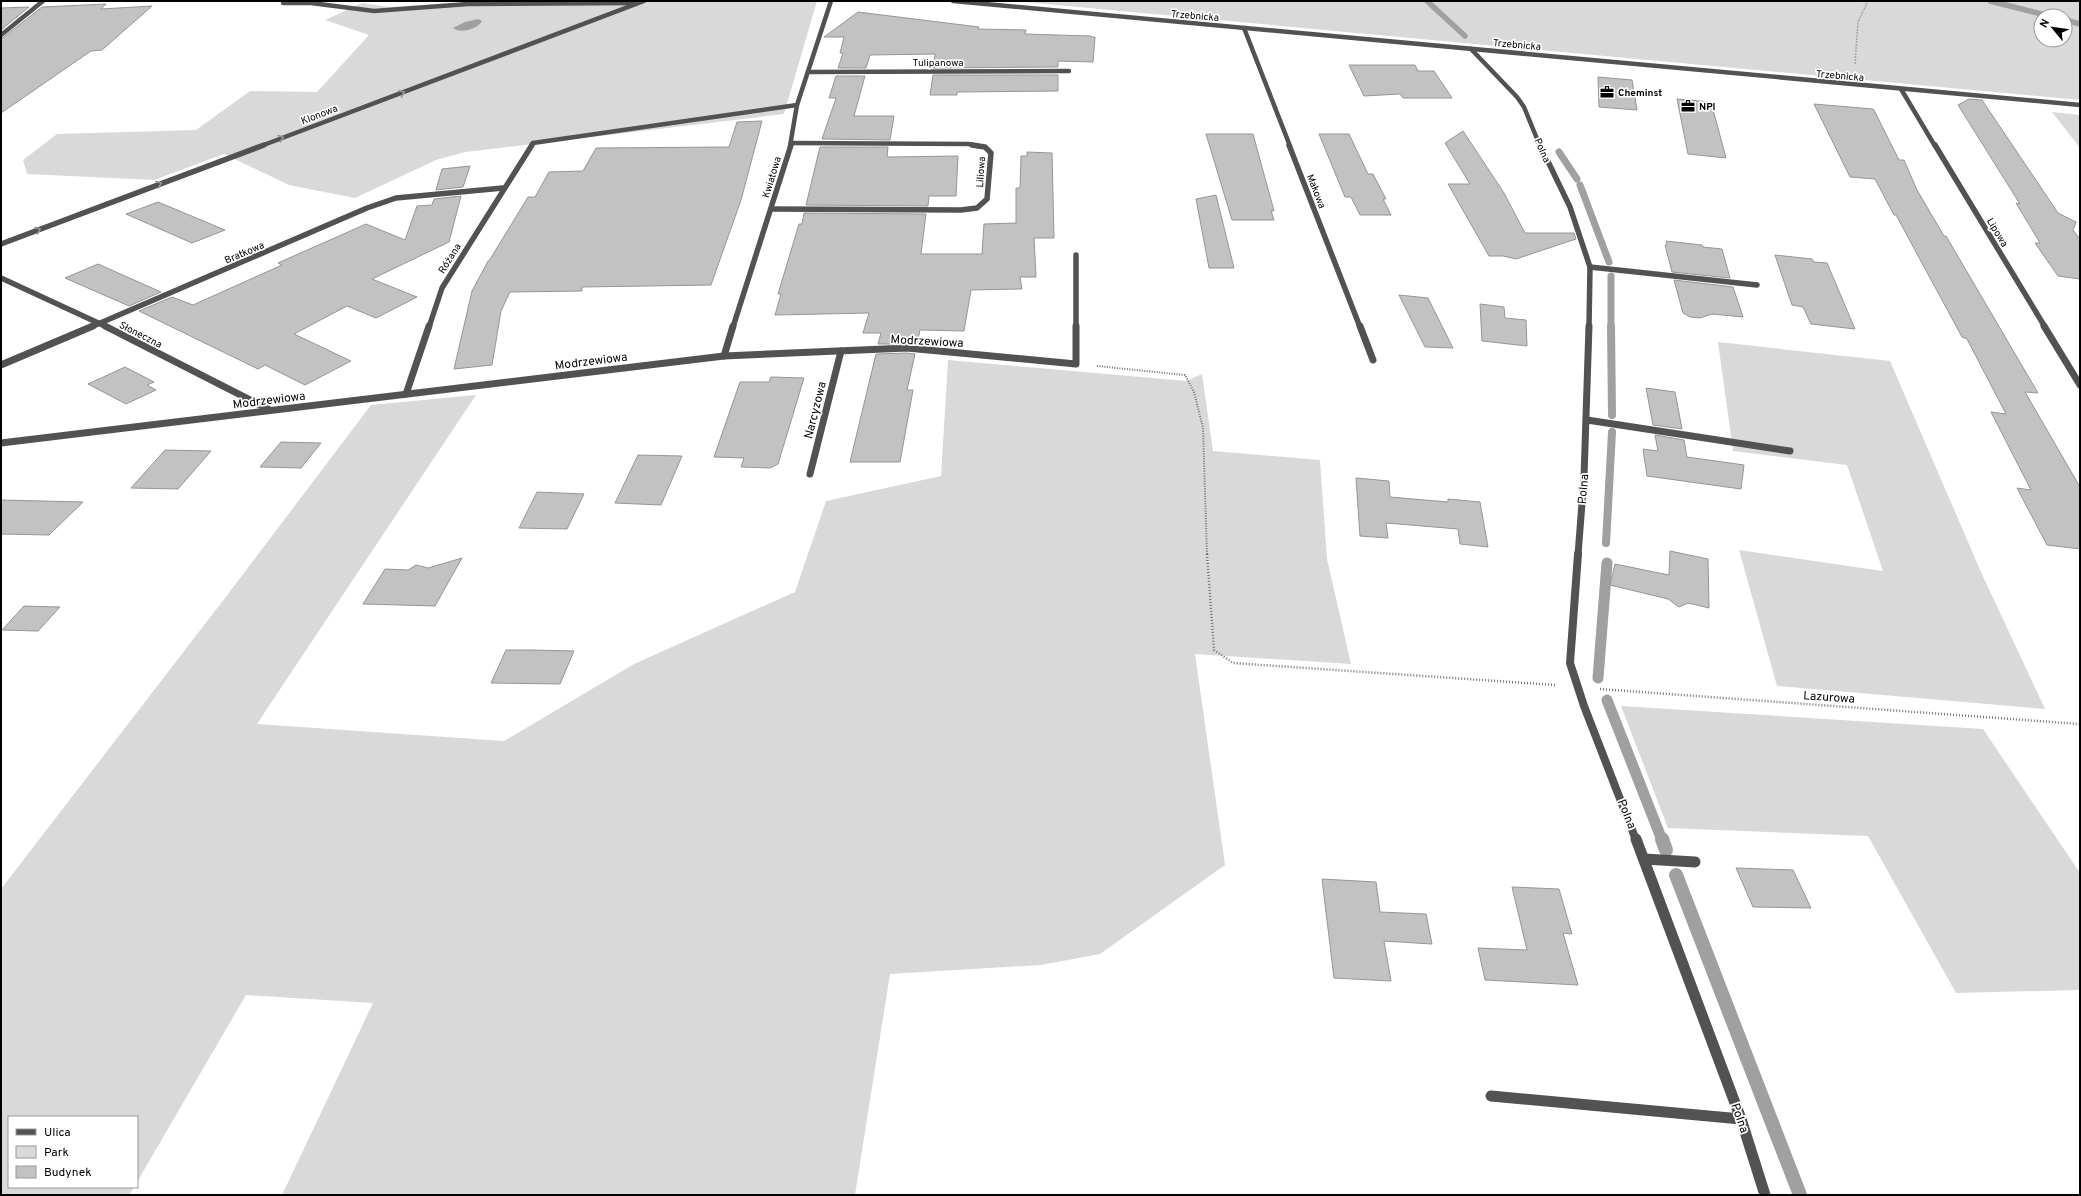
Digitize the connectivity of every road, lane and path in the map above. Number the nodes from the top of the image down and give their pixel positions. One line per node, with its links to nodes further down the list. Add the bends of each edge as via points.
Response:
1 (43, 1): 8 (street)
2 (644, 1): 7 (street, Klonowa)
3 (831, 1): 14 (street, Kwiatowa)
4 (953, 1): 9 (street, Trzebnicka)
5 (1868, 1): 15 (path, via 1858,22)
6 (283, 3): 7 (street, via 311,3 374,11 468,4)
7 (637, 3): 22 (street, Klonowa, one-way to 7)
8 (9, 28): 10 (street); 11 (street)
9 (1244, 28): 12 (street, Trzebnicka); 30 (street, Makowa)
10 (1, 29)
11 (1, 35)
12 (1471, 49): 15 (street, Trzebnicka); 24 (street, Polna, via 1524,107 1570,207)
13 (1069, 71): 14 (street, Tulipanowa)
14 (808, 72): 17 (street, Kwiatowa)
15 (1854, 85): 16 (street, Trzebnicka)
16 (1900, 89): 18 (street, Trzebnicka); 33 (street, Lipowa)
17 (797, 105): 19 (street, Kwiatowa); 20 (street, Różana, via 533,143)
18 (2080, 105)
19 (791, 143): 21 (street, Kwiatowa); 21 (street, Liliowa, via 969,144 985,148 991,152 987,199 977,208 961,210)
20 (503, 188): 27 (street, Bratkowa, via 396,198); 34 (street, Różana, via 442,288)
21 (771, 209): 29 (street, Kwiatowa)
22 (1, 244)
23 (1076, 255): 31 (street)
24 (1590, 267): 26 (street); 36 (street, Polna)
25 (1, 278): 27 (street, Słoneczna)
26 (1757, 286)
27 (100, 324): 32 (street, Bratkowa); 35 (street, Słoneczna)
28 (841, 351): 29 (street, Modrzewiowa); 31 (street, Modrzewiowa, via 907,348); 39 (street, Narcyzowa)
29 (724, 356): 34 (street, Modrzewiowa)
30 (1374, 360)
31 (1076, 364): 40 (path, Lazurowa, via 1184,375 1193,388 1205,445 1204,524 1214,650 1233,663)
32 (1, 365)
33 (2080, 385)
34 (406, 394): 35 (street, Modrzewiowa)
35 (271, 410): 37 (street, Modrzewiowa)
36 (1587, 420): 38 (street); 40 (street, Polna, via 1570,663)
37 (1, 443)
38 (1790, 451)
39 (810, 474)
40 (1578, 687): 41 (path, Lazurowa); 42 (street, Polna)
41 (2080, 724)
42 (1644, 859): 43 (street); 45 (street, Polna)
43 (1694, 862)
44 (1491, 1096): 45 (street)
45 (1741, 1119): 46 (street, Polna)
46 (1765, 1195)

